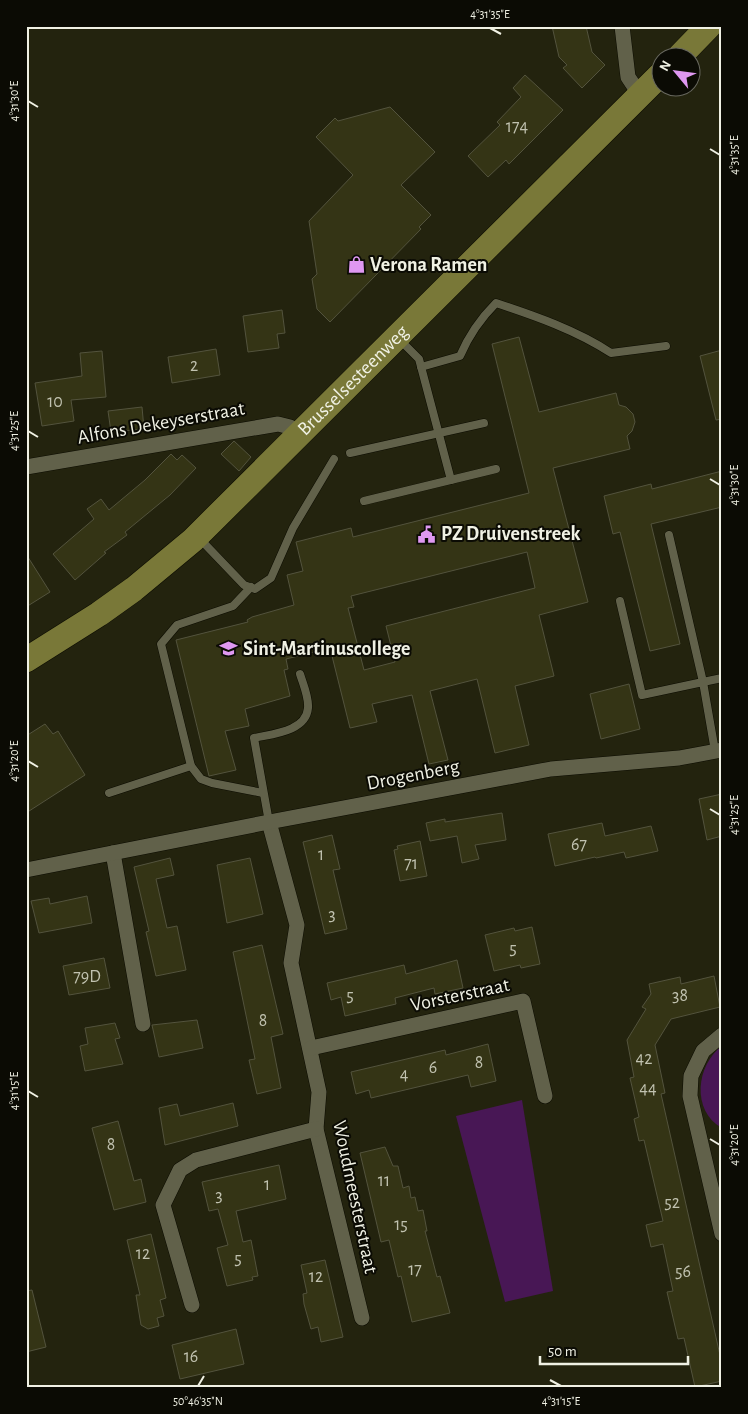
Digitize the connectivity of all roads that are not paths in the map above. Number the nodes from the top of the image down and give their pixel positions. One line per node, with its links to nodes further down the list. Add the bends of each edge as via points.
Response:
1 (622, 26): 5 (street, via 628,77)
2 (710, 26): 3 (main road)
3 (688, 48)
4 (650, 85): 5 (main road, Brusselsesteenweg)
5 (640, 95): 6 (main road, Brusselsesteenweg)
6 (398, 338): 8 (lane, via 419,360); 11 (main road, Brusselsesteenweg)
7 (666, 346): 8 (lane, via 611,353 535,316 496,302 481,318 460,356)
8 (421, 367): 10 (lane)
9 (484, 424): 10 (lane)
10 (438, 433): 12 (lane); 16 (lane)
11 (301, 435): 14 (street, Alfons Dekeyserstraat, via 278,424); 19 (main road, Brusselsesteenweg)
12 (350, 453)
13 (334, 459): 20 (lane, via 293,528 271,578 255,589)
14 (26, 467)
15 (496, 469): 16 (lane)
16 (451, 480): 17 (lane)
17 (364, 501)
18 (669, 535): 25 (lane)
19 (196, 536): 20 (lane, via 244,585); 22 (main road, Brusselsesteenweg, via 134,589)
20 (251, 587): 27 (lane, via 233,606 177,625 162,644)
21 (620, 601): 25 (lane, via 642,695)
22 (26, 660)
23 (300, 674): 29 (lane, via 308,709 302,722 292,728 254,738)
24 (722, 678): 25 (lane)
25 (702, 682): 26 (lane)
26 (719, 750): 30 (street, Drogenberg, via 679,758 551,769)
27 (191, 766): 28 (lane); 29 (lane, via 201,779)
28 (109, 792)
29 (263, 793): 30 (lane)
30 (269, 822): 31 (street, Drogenberg); 35 (street, Woudmeesterstraat, via 297,925 291,963)
31 (113, 853): 32 (street, Drogenberg); 33 (street)
32 (26, 870)
33 (143, 1024)
34 (722, 1035): 38 (street, via 703,1051 691,1076 690,1096)
35 (311, 1048): 36 (street, Vorsterstraat, via 523,1001); 37 (street, Woudmeesterstraat, via 319,1092)
36 (545, 1096)
37 (316, 1129): 39 (street, via 196,1160 180,1170 164,1205); 40 (street, Woudmeesterstraat)
38 (722, 1234)
39 (192, 1305)
40 (362, 1318)

